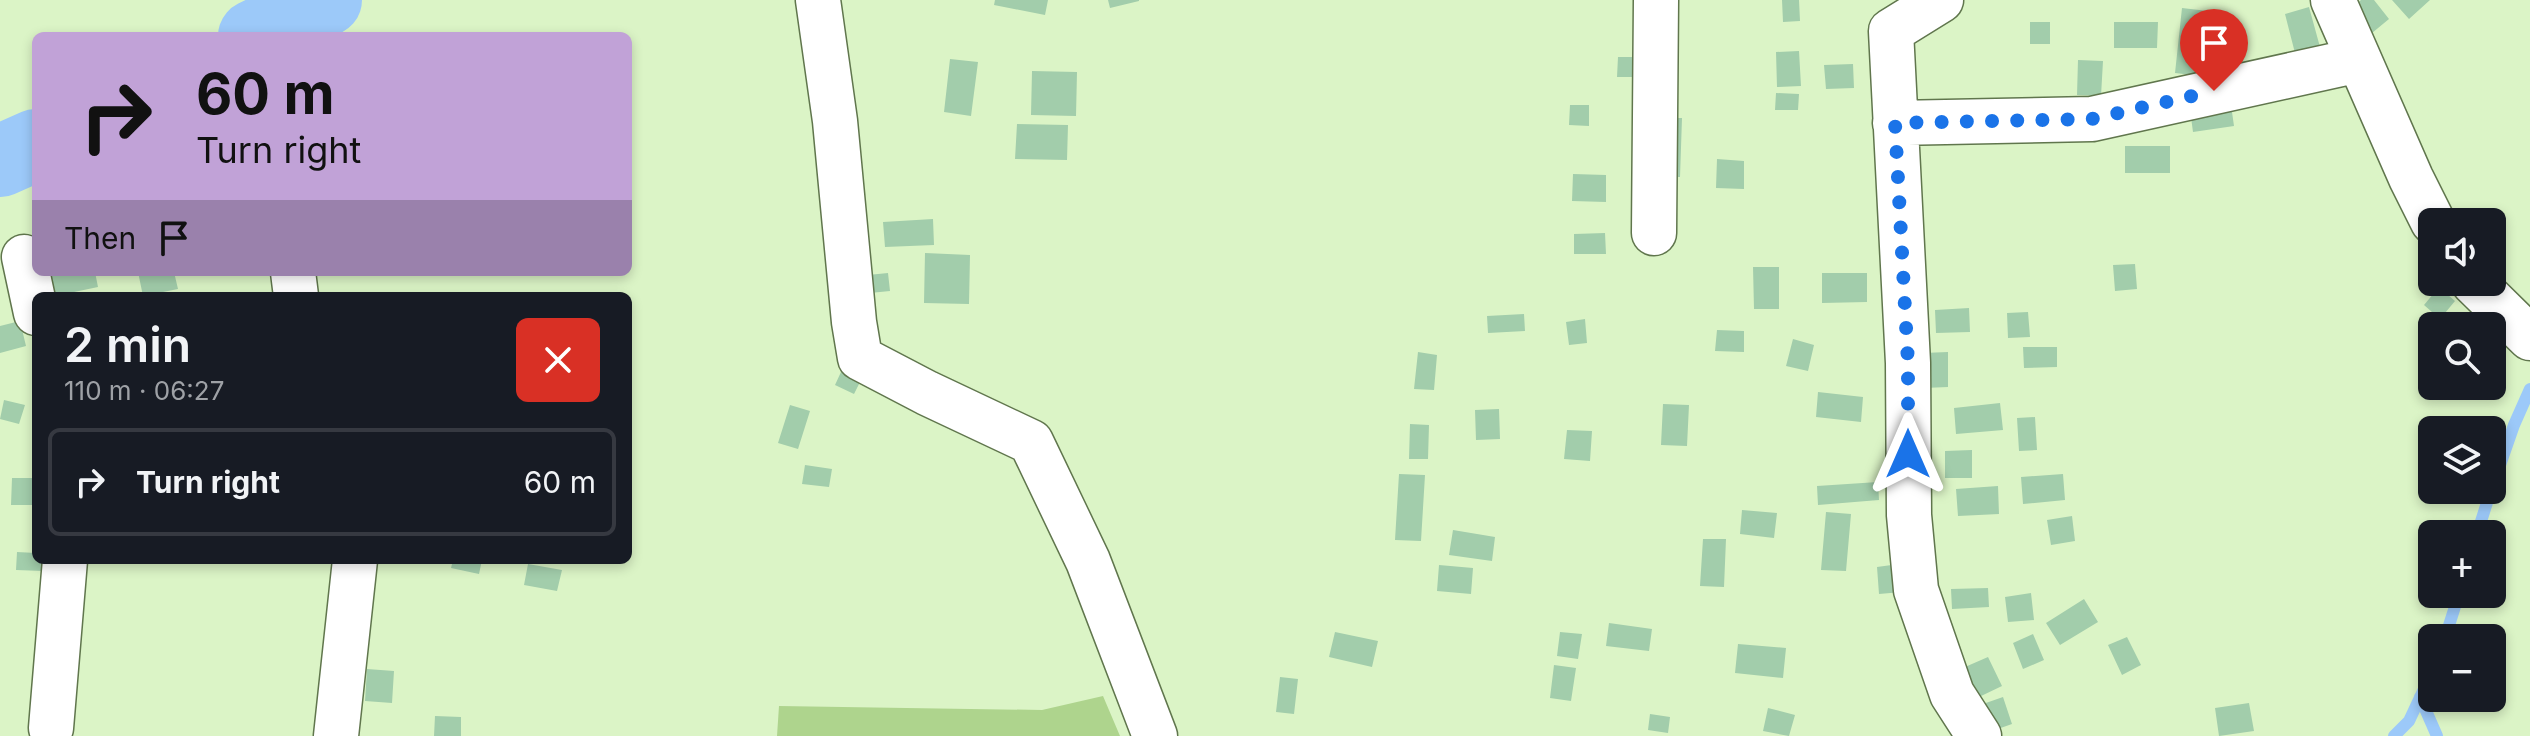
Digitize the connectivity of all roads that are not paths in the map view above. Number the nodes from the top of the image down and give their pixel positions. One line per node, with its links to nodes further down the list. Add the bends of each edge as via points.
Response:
1 (818, 0): 17 (street, via 860,358 1031,442 1088,561)
2 (1656, 0): 8 (street)
3 (1941, 0): 6 (street, via 1891,31)
4 (2333, 0): 5 (street)
5 (2359, 60): 6 (street, via 2092,119); 7 (street)
6 (1895, 123): 18 (street, via 1916,590 1952,694)
7 (2427, 208)
8 (1654, 233)
9 (24, 257): 10 (street)
10 (32, 294)
11 (2487, 296): 12 (street)
12 (2530, 338)
13 (65, 564): 15 (street)
14 (355, 564): 16 (street)
15 (51, 728)
16 (336, 736)
17 (1155, 736)
18 (1979, 736)

